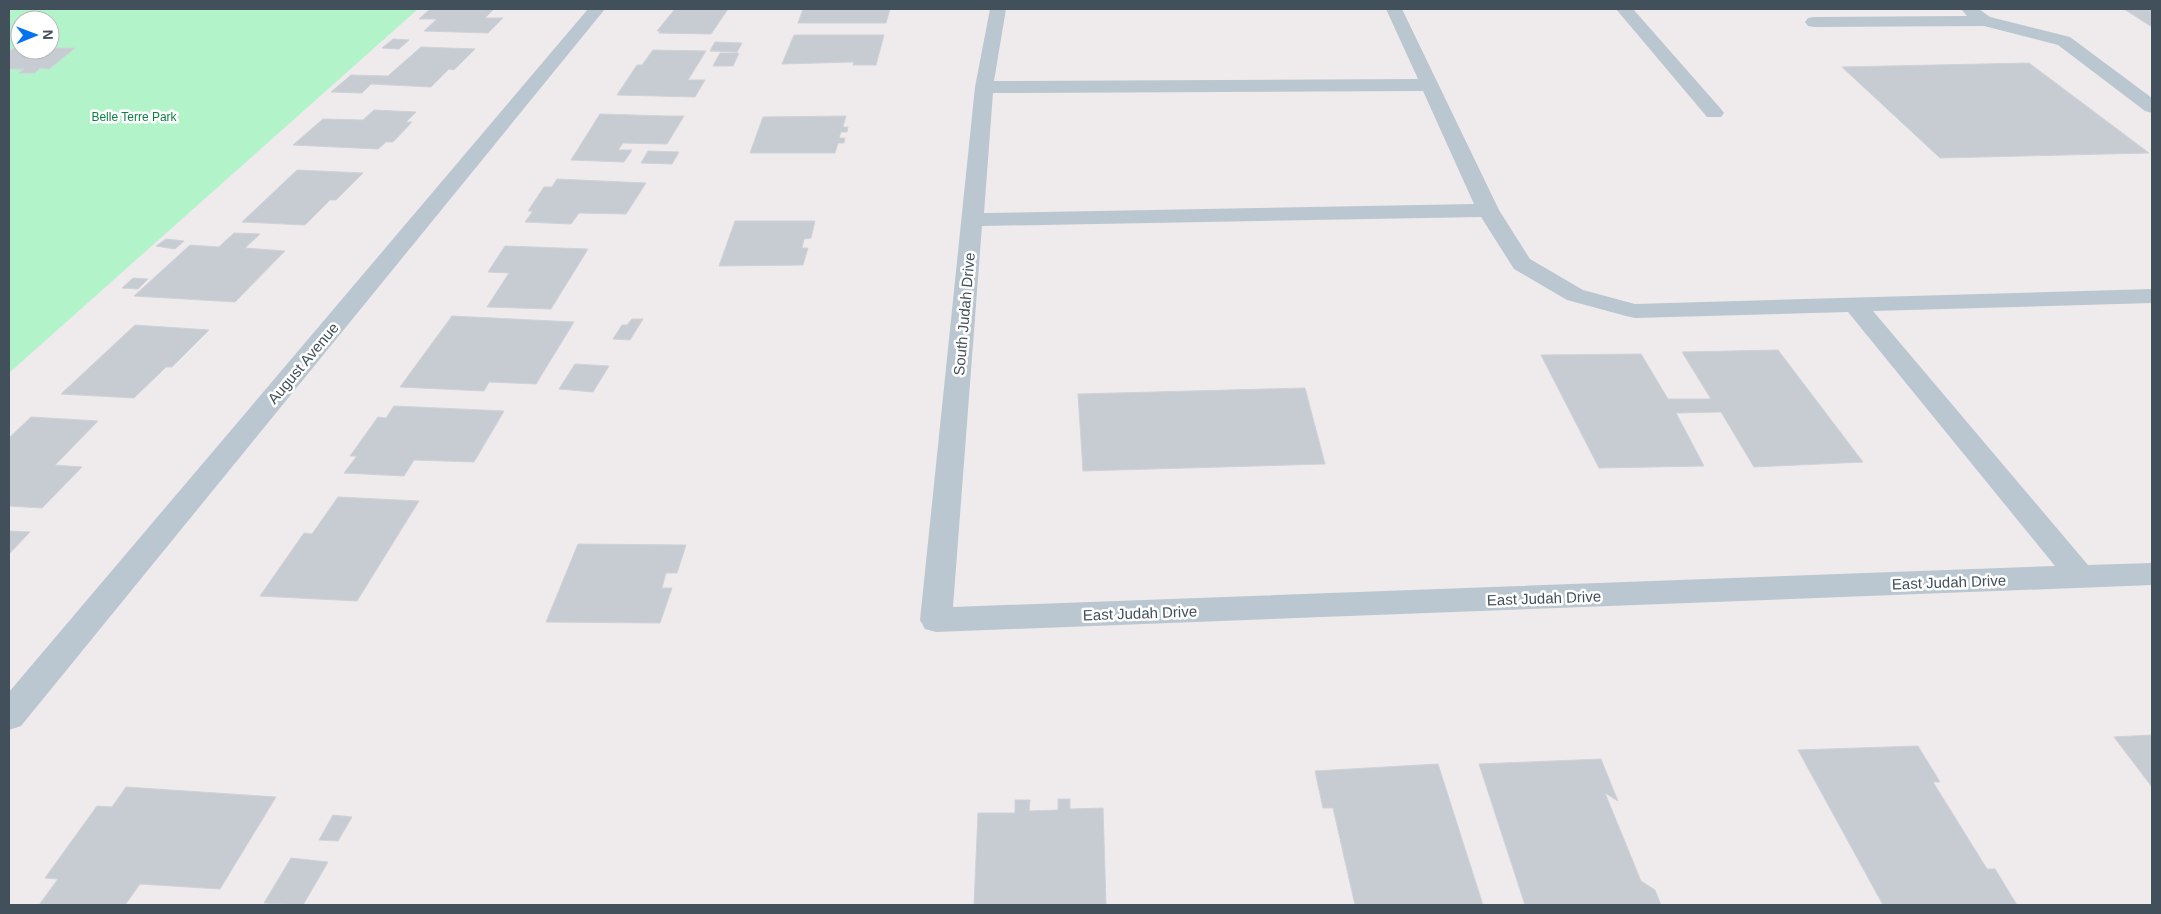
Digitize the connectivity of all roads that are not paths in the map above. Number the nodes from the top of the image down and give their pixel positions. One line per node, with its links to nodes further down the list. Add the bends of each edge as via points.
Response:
1 (597, 9): 19 (street, August Avenue)
2 (998, 9): 9 (street, South Judah Drive)
3 (1394, 9): 8 (street)
4 (1624, 9): 11 (street)
5 (1969, 9): 6 (street)
6 (1984, 21): 7 (street); 10 (street, via 2064,41)
7 (1814, 22)
8 (1430, 85): 9 (street); 12 (street)
9 (984, 87): 13 (street, South Judah Drive)
10 (2152, 107)
11 (1714, 113)
12 (1488, 210): 13 (street); 15 (street, via 1522,264 1575,295 1592,300 1635,311)
13 (972, 220): 18 (street, South Judah Drive)
14 (2152, 296): 15 (street)
15 (1855, 305): 17 (street)
16 (2152, 574): 17 (street, East Judah Drive)
17 (2081, 577): 18 (street, East Judah Drive)
18 (936, 620)
19 (9, 716)

